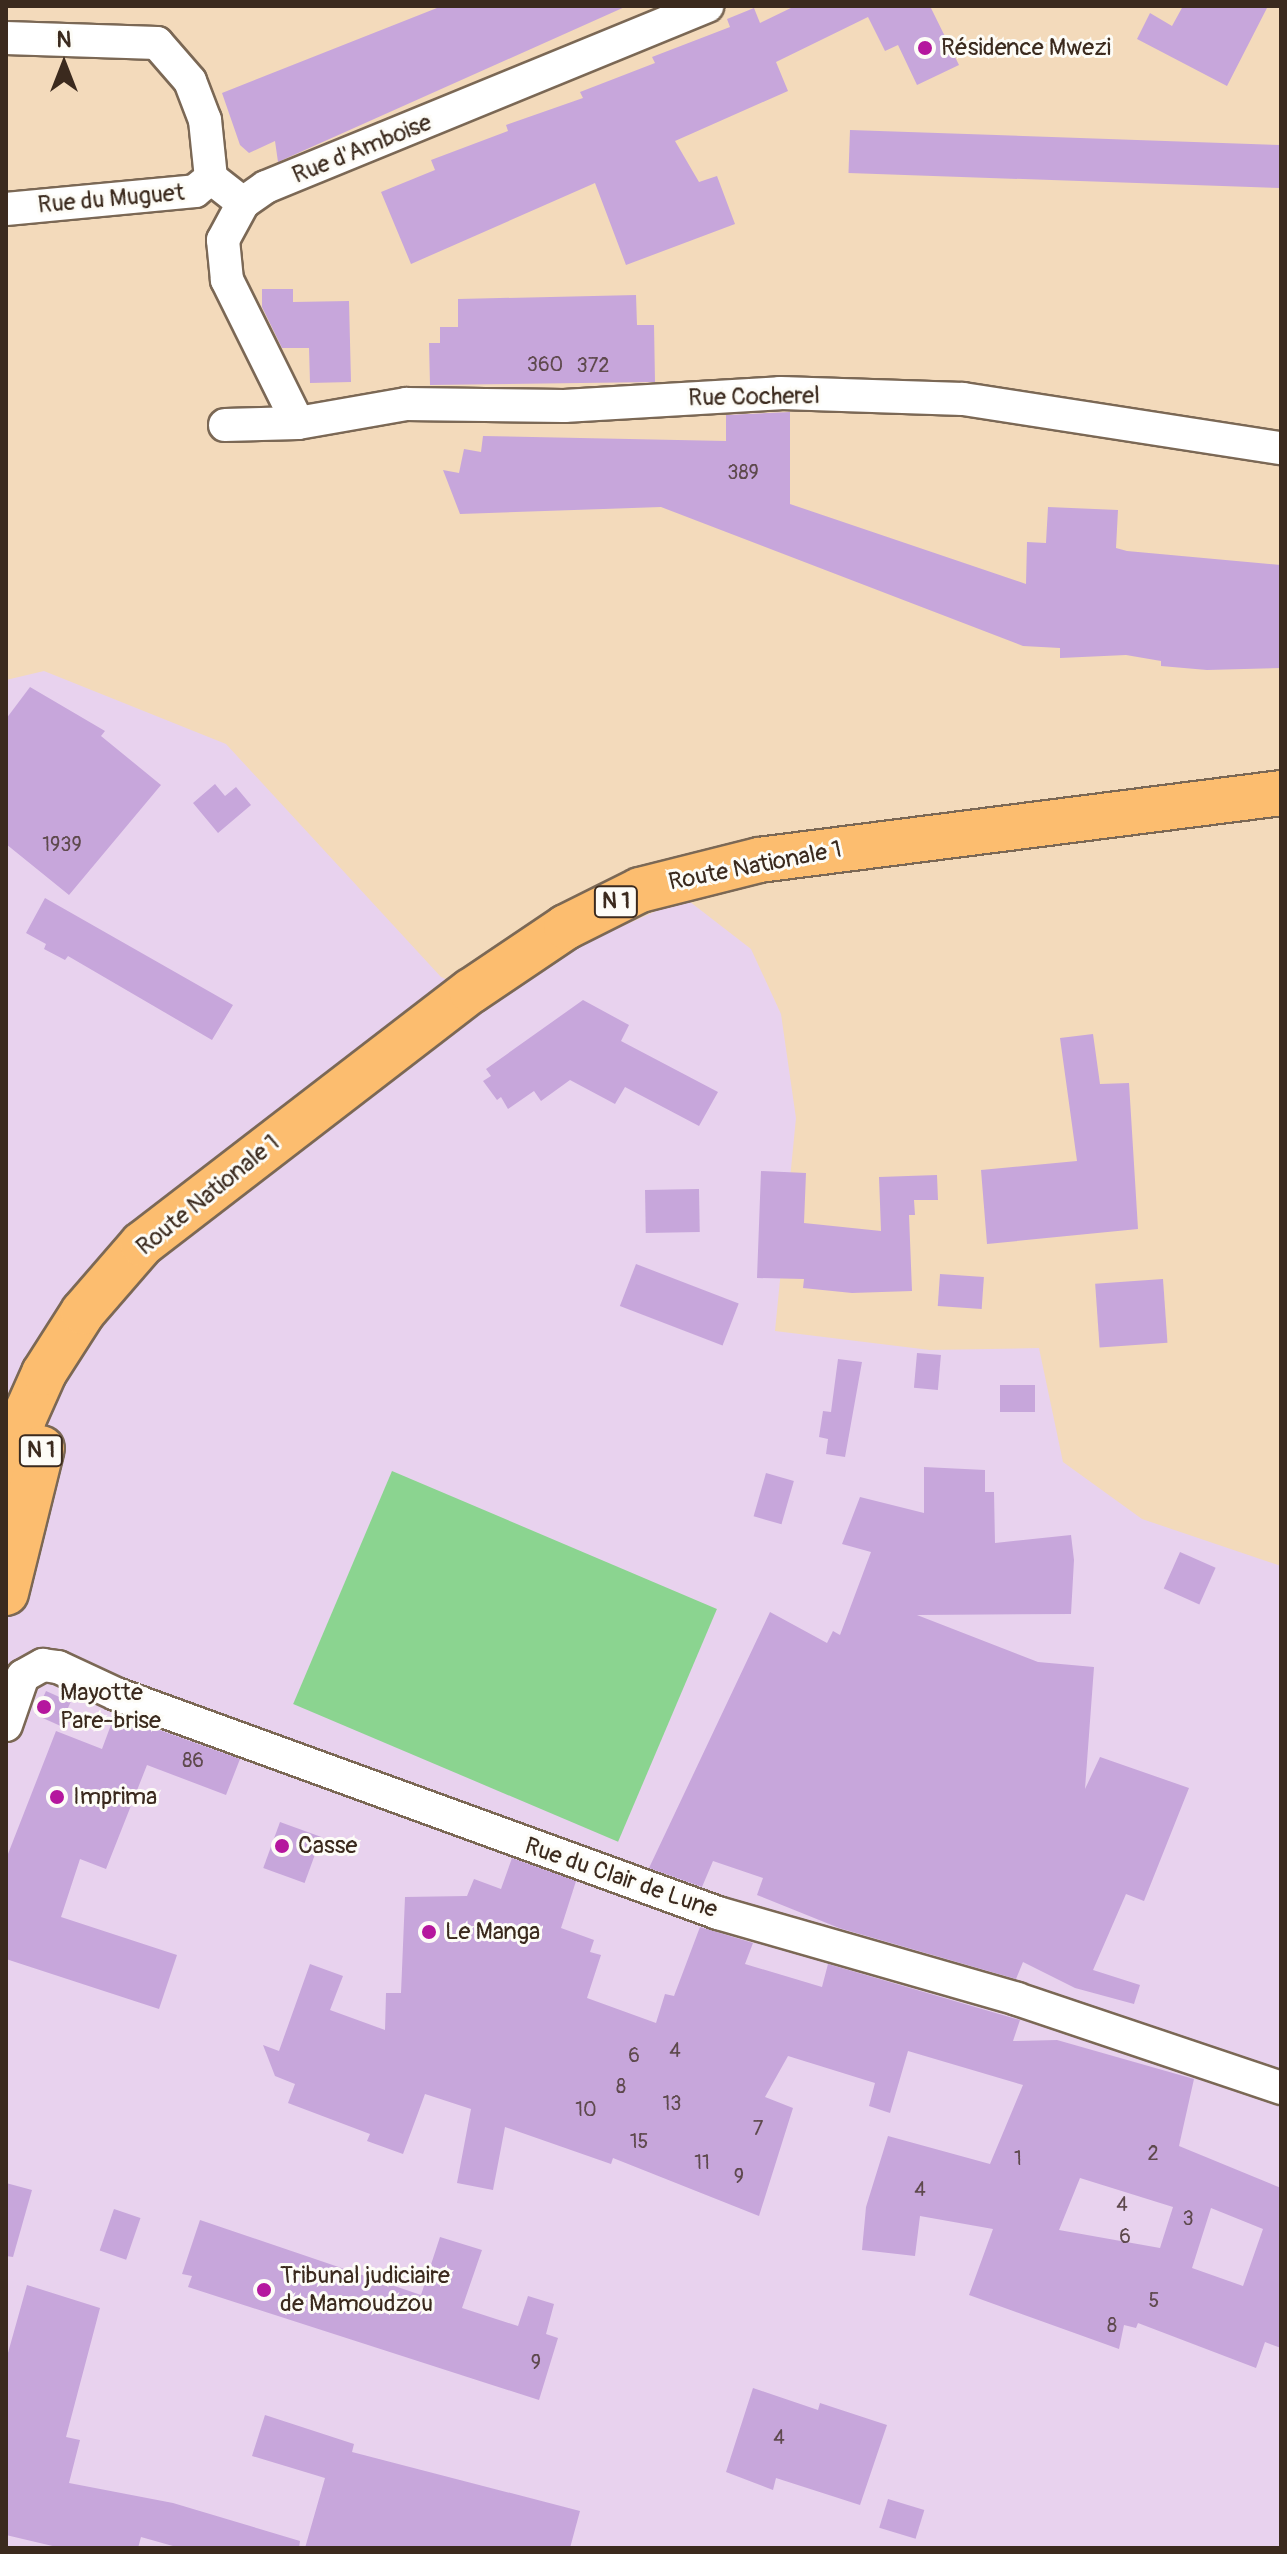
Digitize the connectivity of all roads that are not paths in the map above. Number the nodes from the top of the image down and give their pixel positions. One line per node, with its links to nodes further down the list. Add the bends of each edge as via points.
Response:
1 (707, 6): 4 (street, Rue d'Amboise, via 266,187)
2 (6, 38): 3 (street, Rue du Muguet, via 157,43 190,81 205,120)
3 (211, 178): 4 (street, Rue du Muguet); 5 (street, Rue du Muguet, via 195,191)
4 (243, 203): 6 (street, via 223,240 227,280)
5 (6, 209)
6 (298, 423): 7 (street, Rue Cocherel); 8 (street, Rue Cocherel, via 406,404 564,406 780,393 963,399)
7 (225, 425)
8 (1281, 448)
9 (1281, 793): 10 (main road, Route Nationale 1 / N 1, via 759,860 640,890 566,927 390,1052 142,1244)
10 (83, 1312): 11 (main road, Route Nationale 1 / N 1, via 44,1373 24,1418); 12 (main road, Route Nationale 1 / N 1)
11 (6, 1483)
12 (6, 1593)
13 (6, 1725): 14 (street, Rue du Clair de Lune, via 23,1676 43,1665 58,1667 116,1694 718,1913 1017,1999)
14 (1281, 2088)

